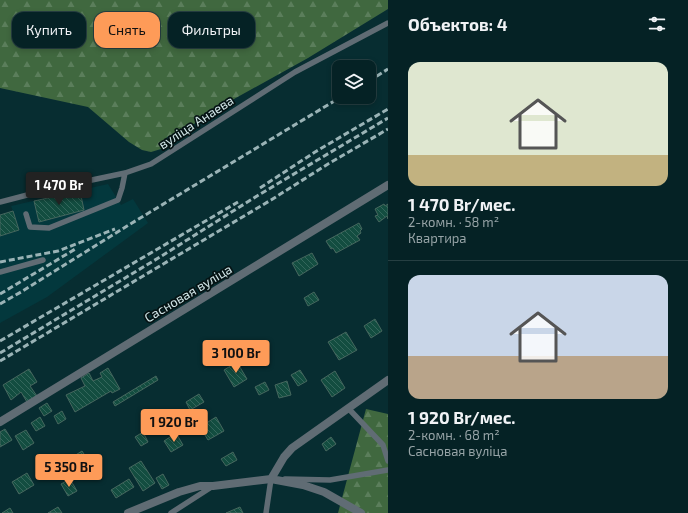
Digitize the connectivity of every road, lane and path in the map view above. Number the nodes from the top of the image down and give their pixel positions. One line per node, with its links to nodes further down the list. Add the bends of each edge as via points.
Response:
1 (388, 23): 2 (lane, вуліца Анаева, via 295,72 151,164)
2 (125, 173): 4 (lane, вуліца Анаева); 5 (lane, via 118,200 99,208 49,228 30,227)
3 (388, 185): 10 (street, Сасновая вуліца)
4 (0, 202)
5 (26, 214)
6 (43, 260): 7 (lane)
7 (0, 272)
8 (388, 380): 9 (street)
9 (348, 408): 11 (lane, via 383,445); 13 (street, via 292,448)
10 (0, 422)
11 (388, 461)
12 (388, 470): 13 (lane, via 330,480)
13 (271, 479): 14 (street); 17 (lane); 18 (street, via 324,492)
14 (213, 486): 15 (street, via 200,486 179,492); 16 (lane)
15 (128, 513)
16 (171, 513)
17 (266, 513)
18 (360, 513)

